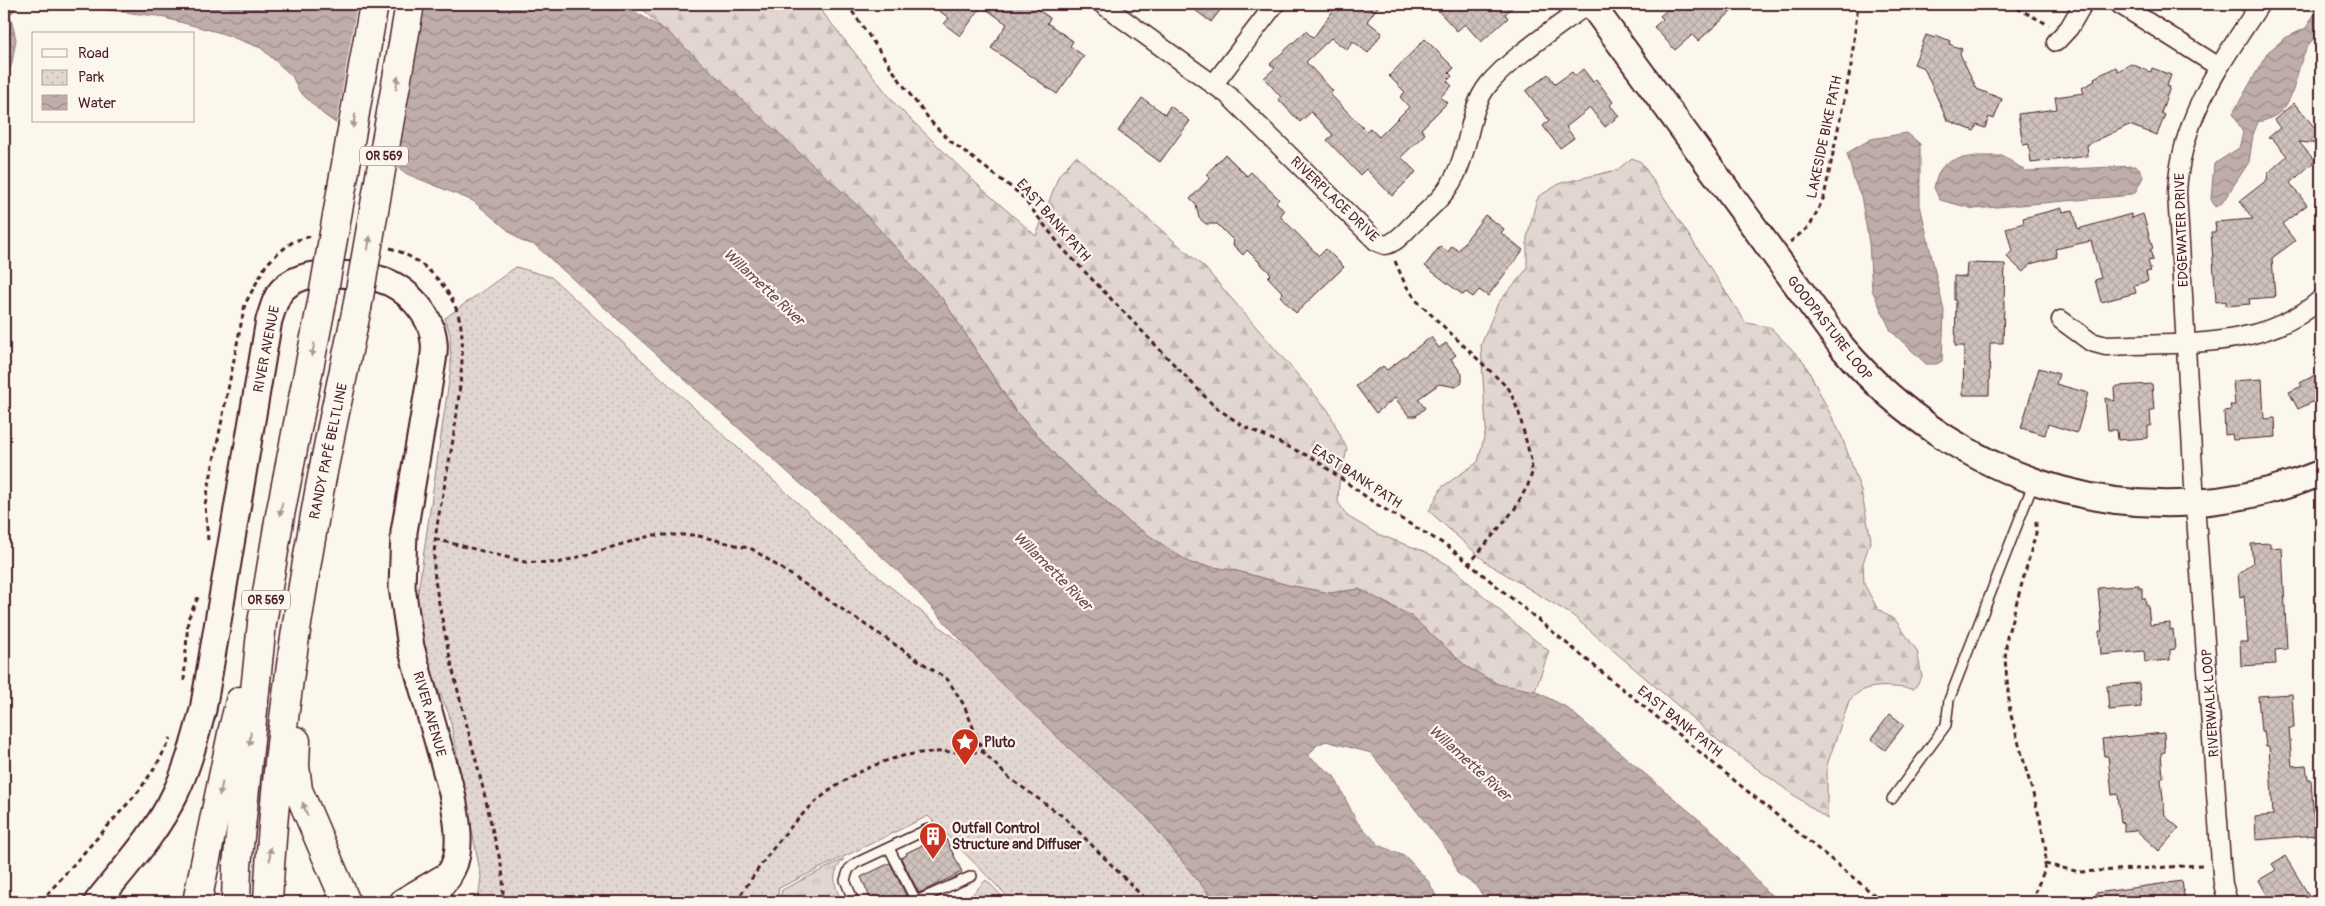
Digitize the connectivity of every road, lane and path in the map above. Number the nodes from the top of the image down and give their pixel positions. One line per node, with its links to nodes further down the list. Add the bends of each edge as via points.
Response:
1 (374, 4): 27 (highway, OR 569, one-way to 27, bridge)
2 (410, 4): 20 (highway, RANDY PAPÉ BELTLINE / OR 569, one-way to 2, bridge)
3 (847, 4): 26 (path, EAST BANK PATH, via 933,124 955,145 1020,194 1063,249 1215,407 1245,427 1313,458 1376,504 1436,537)
4 (1102, 4): 14 (street, RIVERPLACE DRIVE)
5 (1275, 4): 14 (street)
6 (1590, 4): 15 (street, RIVERPLACE DRIVE, via 1504,69 1488,86 1477,104 1464,155 1451,185 1437,202); 16 (street, GOODPASTURE LOOP)
7 (1858, 4): 16 (path, LAKESIDE BIKE PATH, via 1851,66 1824,197 1810,226)
8 (2009, 4): 12 (path)
9 (2083, 4): 12 (street)
10 (2119, 4): 13 (street)
11 (2260, 4): 13 (street, EDGEWATER DRIVE)
12 (2060, 38)
13 (2219, 67): 19 (street, EDGEWATER DRIVE, via 2197,106 2179,162 2177,205)
14 (1213, 84): 15 (street, RIVERPLACE DRIVE, via 1242,108 1377,242)
15 (1388, 244): 26 (path, via 1416,301 1509,389 1531,460 1532,473 1522,498)
16 (1774, 255): 22 (street, GOODPASTURE LOOP, via 1842,347 1878,388 1952,444)
17 (2321, 299): 19 (street, via 2291,320 2257,334 2235,339)
18 (2060, 320): 19 (street, via 2099,345)
19 (2185, 342): 23 (street, EDGEWATER DRIVE)
20 (336, 413): 34 (highway, one-way to 20, via 298,790 295,766 297,726 324,535); 40 (highway, RANDY PAPÉ BELTLINE / OR 569, one-way to 20, via 282,729 313,526)
21 (2321, 473): 23 (street, GOODPASTURE LOOP, via 2271,490)
22 (2034, 482): 23 (street, GOODPASTURE LOOP, via 2115,501); 24 (lane)
23 (2195, 503): 32 (street, RIVERWALK LOOP)
24 (2023, 508): 29 (lane, via 1949,700 1946,725); 33 (path, via 2034,512 2036,533 2007,637 2006,679 2010,712 2044,834)
25 (436, 540): 28 (path, via 525,562 558,563 653,535 695,535 752,549 948,680 964,706)
26 (1470, 563): 48 (path, EAST BANK PATH)
27 (262, 623): 38 (highway, one-way to 38, via 233,728); 39 (highway, OR 569, one-way to 39)
28 (983, 752): 45 (path, via 903,756 861,771 834,786 790,826); 47 (path, via 1008,777 1065,818)
29 (1892, 799)
30 (928, 830): 31 (lane)
31 (889, 848): 35 (lane, via 916,901 920,902); 46 (lane, via 856,863 846,874)
32 (2221, 863): 33 (path, via 2080,872); 50 (street, RIVERWALK LOOP)
33 (2046, 864): 49 (path)
34 (329, 867): 41 (highway); 42 (highway)
35 (972, 876)
36 (447, 877): 37 (street, RIVER AVENUE, via 456,853 457,815 411,647 402,587 404,532 434,341 422,311 397,287 379,279 313,274 284,288 276,297 269,320 203,710 190,757 175,795 153,832); 43 (highway); 44 (street, RIVER AVENUE)
37 (97, 902)
38 (198, 902)
39 (236, 902)
40 (268, 902)
41 (346, 902)
42 (366, 902)
43 (404, 902)
44 (429, 902)
45 (736, 902)
46 (854, 902)
47 (1148, 902)
48 (1883, 902)
49 (2031, 902)
50 (2228, 902)

